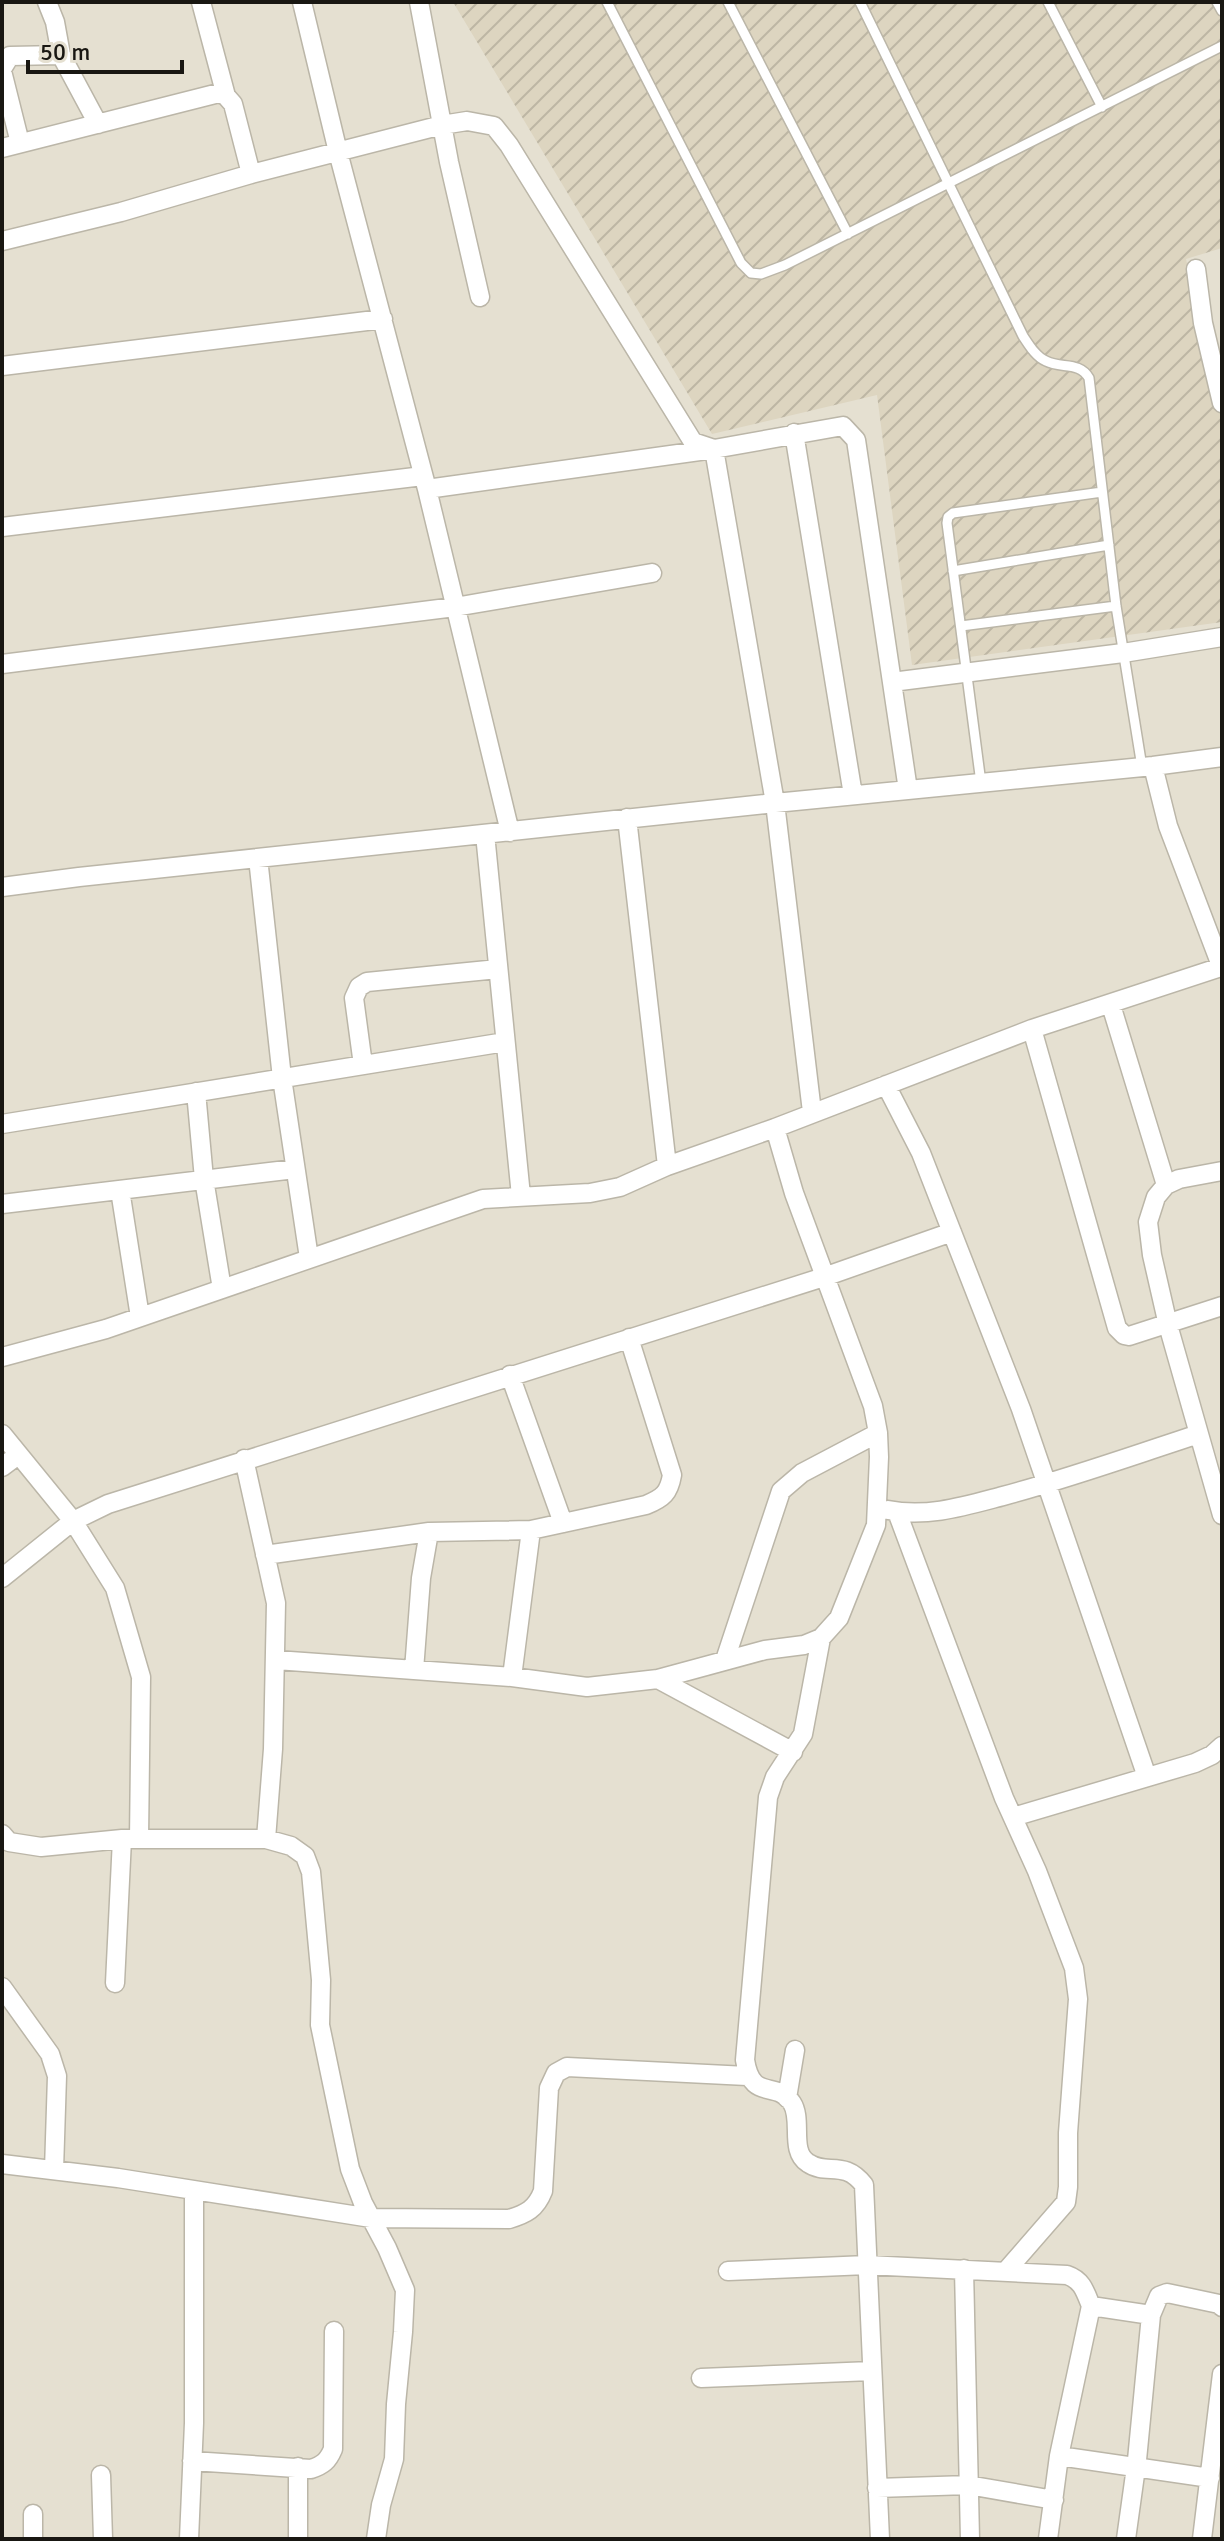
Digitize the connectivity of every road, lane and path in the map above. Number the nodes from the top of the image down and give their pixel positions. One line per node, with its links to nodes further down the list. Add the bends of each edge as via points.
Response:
1 (47, 2): 12 (street)
2 (201, 2): 14 (street)
3 (302, 2): 19 (street)
4 (419, 2): 17 (street)
5 (607, 2): 22 (lane, via 741,263 751,273 785,265)
6 (728, 2): 22 (lane)
7 (860, 2): 21 (lane)
8 (1048, 2): 15 (lane)
9 (1217, 2): 10 (lane)
10 (1222, 11)
11 (1222, 46): 15 (lane)
12 (61, 55): 13 (street, via 10,56); 16 (street)
13 (2, 70): 18 (street)
14 (226, 96): 16 (street, via 219,93); 20 (street, via 233,104)
15 (1102, 107): 21 (lane)
16 (98, 124): 18 (street)
17 (442, 125): 19 (street); 25 (street); 32 (street, via 467,121 494,126 693,442)
18 (11, 146)
19 (338, 152): 20 (street); 27 (street)
20 (251, 174): 23 (street)
21 (949, 183): 22 (lane); 34 (lane, via 1023,336 1048,363 1074,366 1089,378)
22 (848, 234)
23 (2, 241)
24 (1196, 269): 28 (street)
25 (480, 297)
26 (1222, 318): 28 (street)
27 (383, 319): 29 (street); 33 (street)
28 (1203, 323): 30 (street)
29 (2, 366)
30 (1222, 403)
31 (794, 433): 32 (street); 46 (street, via 843,426 856,440); 51 (street)
32 (714, 449): 33 (street); 52 (street)
33 (425, 482): 35 (street); 40 (street)
34 (1102, 492): 36 (lane); 37 (lane, via 953,513 947,523)
35 (2, 527)
36 (1109, 545): 37 (lane); 39 (lane)
37 (953, 571): 41 (lane)
38 (652, 573): 40 (street)
39 (1116, 606): 41 (lane); 43 (lane)
40 (455, 607): 44 (street); 54 (street)
41 (961, 626): 45 (lane)
42 (1222, 637): 43 (street)
43 (1123, 653): 45 (street); 48 (lane)
44 (2, 664)
45 (967, 673): 46 (street); 49 (lane)
46 (892, 682): 50 (street)
47 (1222, 757): 48 (street)
48 (1148, 767): 49 (street); 58 (street)
49 (981, 783): 50 (street)
50 (908, 790): 51 (street)
51 (853, 795): 52 (street)
52 (775, 803): 53 (street); 67 (street)
53 (627, 818): 54 (street); 70 (street)
54 (510, 832): 55 (street)
55 (485, 834): 56 (street); 59 (street)
56 (258, 858): 57 (street); 64 (street)
57 (2, 887)
58 (1222, 968): 60 (street)
59 (498, 969): 62 (street); 63 (street, via 359,987 354,998)
60 (1111, 1005): 61 (street); 74 (street)
61 (1032, 1029): 65 (street); 84 (street, via 1114,1323 1129,1336)
62 (505, 1042): 63 (street); 76 (street)
63 (363, 1065): 64 (street)
64 (282, 1078): 66 (street); 71 (street)
65 (886, 1085): 67 (street); 78 (street, via 921,1153)
66 (196, 1092): 68 (street); 73 (street)
67 (812, 1112): 69 (street)
68 (2, 1124)
69 (775, 1128): 70 (street); 80 (street)
70 (667, 1166): 76 (street, via 620,1187)
71 (295, 1169): 73 (street); 79 (street)
72 (1222, 1171): 74 (street)
73 (204, 1179): 75 (street); 81 (street)
74 (1166, 1185): 84 (street, via 1148,1222)
75 (120, 1190): 77 (street); 83 (street)
76 (521, 1196): 79 (street, via 483,1199)
77 (2, 1204)
78 (952, 1232): 80 (street); 94 (street)
79 (309, 1258): 81 (street)
80 (824, 1277): 85 (street); 88 (street, via 873,1406)
81 (222, 1289): 83 (street)
82 (1222, 1306): 84 (street)
83 (140, 1317): 86 (street)
84 (1168, 1325): 90 (street)
85 (629, 1338): 87 (street); 99 (street, via 672,1475 669,1491 646,1505)
86 (2, 1357)
87 (510, 1375): 92 (street); 99 (street)
88 (878, 1433): 95 (street); 106 (street, via 802,1473 781,1491)
89 (2, 1434): 91 (street)
90 (1199, 1434): 94 (street); 97 (street)
91 (18, 1455): 93 (street); 98 (street)
92 (244, 1459): 98 (street, via 108,1504); 102 (street)
93 (2, 1467)
94 (1048, 1484): 96 (street, via 929,1514); 112 (street)
95 (877, 1508): 96 (street); 104 (street, via 876,1525 839,1618)
96 (897, 1512): 113 (street)
97 (1222, 1515)
98 (73, 1521): 103 (street); 114 (street, via 115,1588 141,1677)
99 (563, 1523): 100 (street)
100 (531, 1530): 101 (street); 108 (street)
101 (429, 1532): 102 (street); 107 (street)
102 (265, 1555): 105 (street, via 276,1603)
103 (2, 1578)
104 (821, 1638): 106 (street); 111 (street, via 803,1734)
105 (276, 1660): 107 (street); 115 (street)
106 (725, 1660): 109 (street)
107 (414, 1670): 108 (street)
108 (512, 1677): 109 (street, via 587,1687)
109 (658, 1679): 111 (street)
110 (1222, 1746): 112 (street, via 1195,1763)
111 (793, 1752): 120 (street, via 768,1797)
112 (1147, 1777): 113 (street)
113 (1013, 1817): 129 (street, via 1074,1968 1078,1999 1066,2202)
114 (130, 1839): 115 (street); 116 (street, via 41,1847); 117 (street)
115 (266, 1839): 125 (street, via 305,1856 311,1872 326,2060 350,2169)
116 (4, 1841)
117 (115, 1983)
118 (2, 1987): 123 (street, via 50,2054 57,2076)
119 (795, 2050): 121 (street)
120 (747, 2076): 121 (street, via 755,2086); 125 (street, via 567,2067 556,2073 549,2088 543,2191 526,2214 509,2219)
121 (787, 2098): 126 (street, via 798,2120 803,2158 809,2164 851,2171 864,2185)
122 (2, 2164): 123 (street)
123 (54, 2170): 124 (street)
124 (194, 2190): 125 (street); 139 (street)
125 (371, 2218): 152 (street, via 405,2290 394,2459)
126 (867, 2265): 127 (street); 128 (street); 134 (street)
127 (964, 2269): 129 (street); 144 (street)
128 (728, 2271)
129 (1006, 2271): 130 (street, via 1076,2278)
130 (1091, 2306): 132 (street); 137 (street)
131 (1222, 2307): 132 (street, via 1167,2293 1159,2296)
132 (1151, 2315): 141 (street)
133 (334, 2331): 140 (street, via 333,2449 322,2466)
134 (871, 2371): 136 (street); 145 (street)
135 (1222, 2374): 138 (street)
136 (701, 2378)
137 (1059, 2456): 141 (street); 146 (street)
138 (1218, 2456): 143 (street)
139 (192, 2461): 140 (street); 150 (street)
140 (298, 2467): 151 (street)
141 (1136, 2467): 143 (street); 156 (street)
142 (101, 2475): 149 (street)
143 (1210, 2478): 157 (street)
144 (968, 2485): 145 (street); 146 (street); 154 (street)
145 (877, 2488): 153 (street)
146 (1054, 2500): 155 (street)
147 (33, 2514): 148 (street)
148 (33, 2539)
149 (103, 2539)
150 (189, 2539)
151 (298, 2539)
152 (376, 2539)
153 (880, 2539)
154 (970, 2539)
155 (1048, 2539)
156 (1126, 2539)
157 (1202, 2539)

